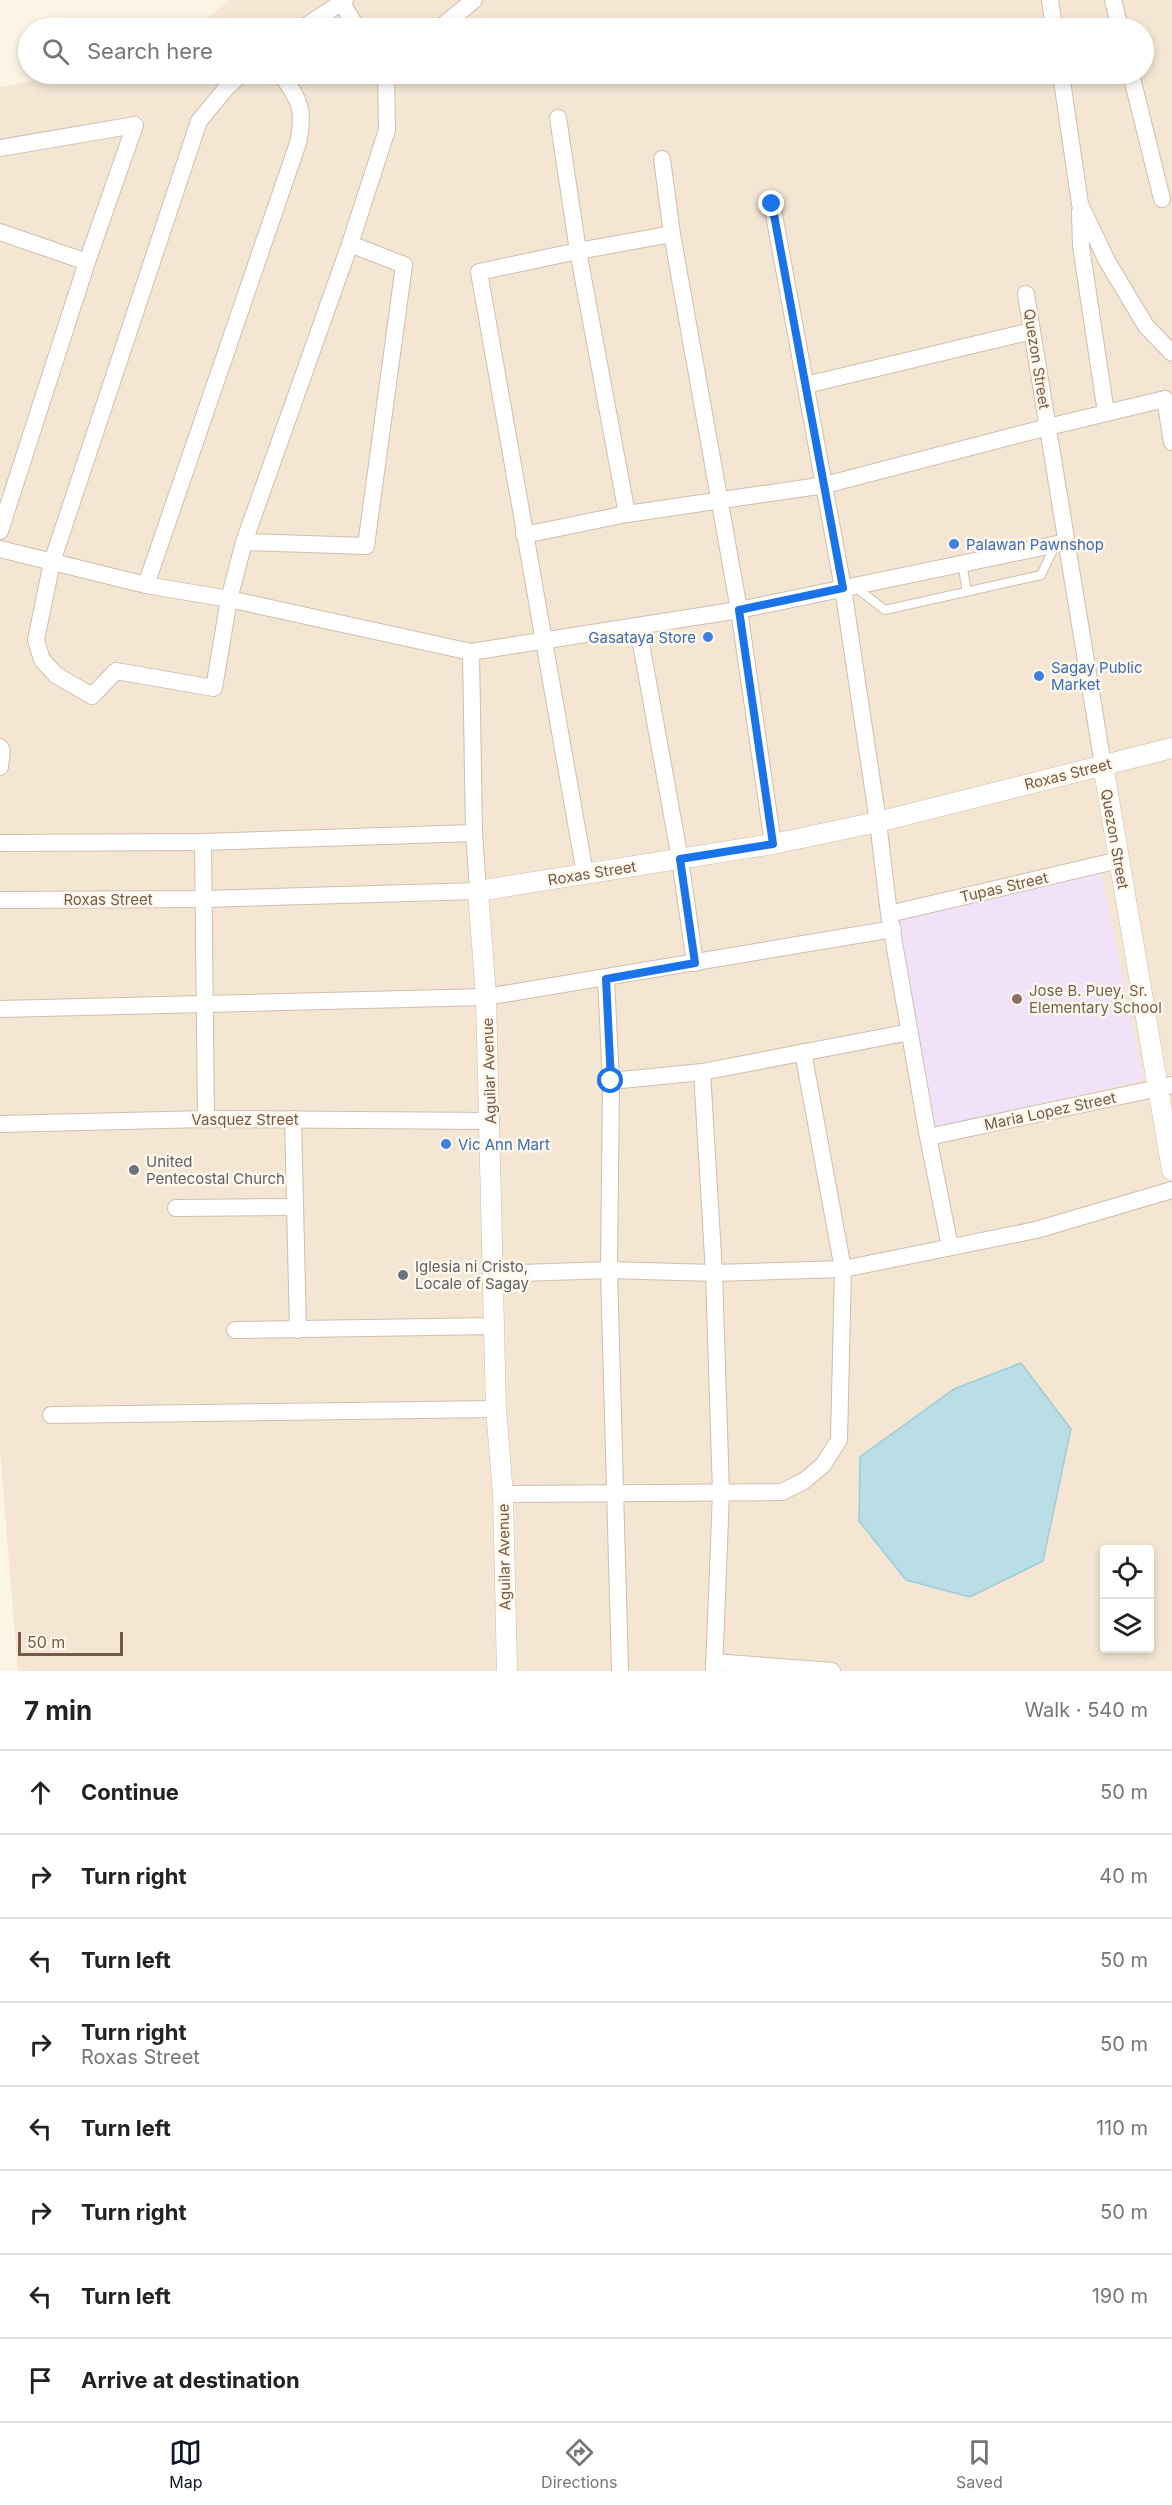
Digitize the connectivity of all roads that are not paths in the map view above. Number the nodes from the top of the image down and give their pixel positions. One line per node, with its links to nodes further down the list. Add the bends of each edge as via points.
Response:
1 (474, 0): 7 (street)
2 (1050, 0): 8 (street)
3 (1113, 0): 9 (street)
4 (344, 2): 5 (street); 6 (street)
5 (319, 18)
6 (352, 18)
7 (452, 18)
8 (1053, 18)
9 (1118, 18)
10 (230, 84): 41 (street, via 199,121)
11 (288, 84): 43 (street, via 303,119 298,143)
12 (387, 84): 23 (street, via 387,130)
13 (1062, 84): 20 (street)
14 (1133, 84): 18 (street)
15 (558, 118): 24 (street)
16 (0, 148): 25 (street, via 135,125)
17 (662, 159): 22 (street)
18 (1162, 199)
19 (772, 204): 29 (street)
20 (1080, 204): 28 (street, via 1107,261 1146,326); 30 (street, via 1081,246)
21 (0, 232): 25 (street)
22 (672, 234): 24 (street); 34 (street)
23 (350, 244): 38 (street); 38 (street, via 404,265 366,546)
24 (578, 251): 35 (street); 37 (street, via 479,272)
25 (87, 262): 36 (street)
26 (1026, 294): 27 (street, Quezon Street)
27 (1032, 331): 29 (street); 31 (street, Quezon Street)
28 (1172, 353)
29 (806, 386): 33 (street)
30 (1106, 413): 31 (street); 32 (street, via 1165,399)
31 (1048, 427): 33 (street); 39 (street, Quezon Street)
32 (1172, 442)
33 (825, 485): 34 (street); 44 (street)
34 (720, 501): 35 (street); 47 (street)
35 (627, 514): 37 (street)
36 (0, 531)
37 (524, 535): 49 (street)
38 (244, 542): 46 (street)
39 (1062, 543): 42 (street); 45 (lane, via 1041,575); 52 (street, Quezon Street)
40 (0, 549): 41 (street)
41 (52, 562): 43 (street); 46 (street, via 36,640 42,660 56,675 92,696 116,671 214,688)
42 (962, 563): 44 (street); 45 (lane)
43 (146, 585): 46 (street)
44 (847, 586): 45 (lane, via 885,610); 47 (street); 53 (street)
45 (967, 591)
46 (229, 599): 50 (street)
47 (739, 610): 48 (street); 57 (street)
48 (638, 627): 49 (street); 58 (street)
49 (543, 642): 50 (street); 60 (street)
50 (471, 651): 54 (street, Aguilar Avenue)
51 (1172, 748): 52 (street, Roxas Street)
52 (1103, 765): 53 (street, Roxas Street); 59 (street, Quezon Street)
53 (878, 822): 57 (street, Roxas Street); 64 (street)
54 (474, 833): 55 (street); 61 (street, Aguilar Avenue)
55 (203, 842): 56 (street); 62 (street)
56 (0, 843)
57 (773, 844): 58 (street, Roxas Street)
58 (680, 859): 60 (street, Roxas Street); 65 (street)
59 (1119, 860): 64 (street, Tupas Street); 74 (street, Quezon Street)
60 (585, 874): 61 (street, Roxas Street)
61 (478, 891): 62 (street, Roxas Street); 67 (street, Aguilar Avenue)
62 (203, 899): 63 (street, Roxas Street); 68 (street)
63 (0, 900)
64 (891, 922): 65 (street, Tupas Street); 70 (street)
65 (695, 963): 66 (street, Tupas Street)
66 (606, 979): 67 (street, Tupas Street); 73 (street)
67 (486, 997): 68 (street, Tupas Street); 77 (street, Aguilar Avenue)
68 (205, 1005): 69 (street, Tupas Street); 75 (street)
69 (0, 1009)
70 (910, 1032): 71 (street); 79 (street)
71 (803, 1052): 72 (street); 85 (street)
72 (702, 1072): 73 (street); 87 (street)
73 (611, 1081): 86 (street)
74 (1165, 1086): 79 (street, Maria Lopez Street); 80 (street, Quezon Street)
75 (206, 1119): 76 (street, Vasquez Street); 78 (street, Vasquez Street)
76 (293, 1119): 77 (street, Vasquez Street); 82 (street)
77 (490, 1121): 88 (street, Aguilar Avenue)
78 (0, 1124)
79 (928, 1137): 84 (street)
80 (1172, 1170)
81 (1172, 1190): 84 (street, via 1036,1230)
82 (295, 1207): 83 (street); 91 (street)
83 (176, 1208)
84 (950, 1247): 85 (street)
85 (843, 1269): 87 (street); 95 (street, via 839,1440 823,1465 782,1492)
86 (609, 1270): 87 (street); 88 (street); 94 (street)
87 (714, 1273): 95 (street)
88 (494, 1274): 89 (street, Aguilar Avenue)
89 (495, 1326): 91 (street); 92 (street, Aguilar Avenue)
90 (235, 1330): 91 (street)
91 (298, 1330)
92 (496, 1409): 93 (street); 96 (street, Aguilar Avenue)
93 (51, 1415)
94 (616, 1492): 95 (street); 96 (street); 99 (street)
95 (721, 1493): 97 (street)
96 (503, 1494): 98 (street, Aguilar Avenue)
97 (714, 1667): 100 (street)
98 (507, 1671)
99 (620, 1671)
100 (832, 1671)

